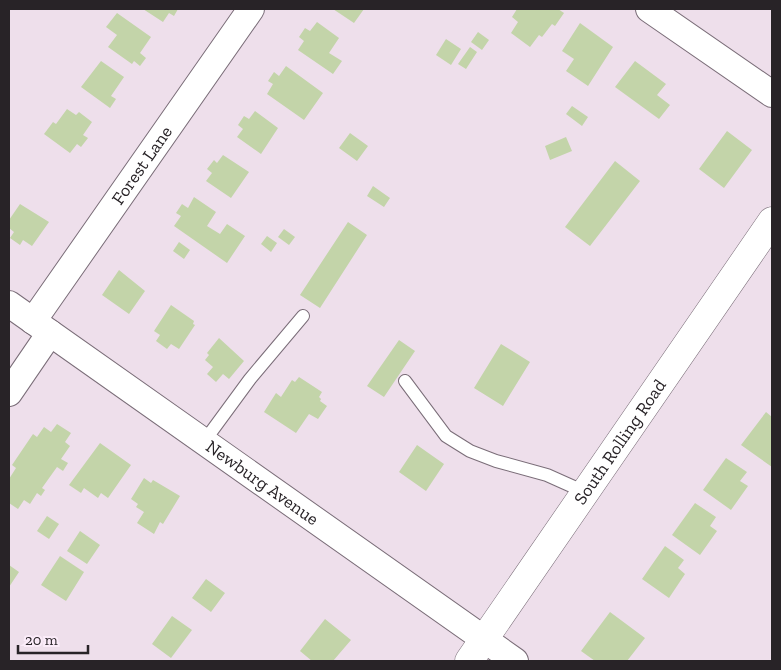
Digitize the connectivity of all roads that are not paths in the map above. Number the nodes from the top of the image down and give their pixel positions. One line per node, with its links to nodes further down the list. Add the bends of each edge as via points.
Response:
1 (251, 9): 7 (street, Forest Lane)
2 (649, 9): 3 (street)
3 (772, 94)
4 (772, 221): 11 (main road, South Rolling Road)
5 (9, 304): 7 (street, Newburg Avenue)
6 (303, 316): 10 (lane)
7 (41, 327): 9 (street, Forest Lane); 10 (street, Newburg Avenue)
8 (405, 381): 11 (lane, via 446,436 470,452)
9 (9, 393)
10 (203, 444): 12 (street, Newburg Avenue)
11 (586, 492): 12 (main road, South Rolling Road)
12 (476, 650): 13 (street, Newburg Avenue)
13 (515, 661)

